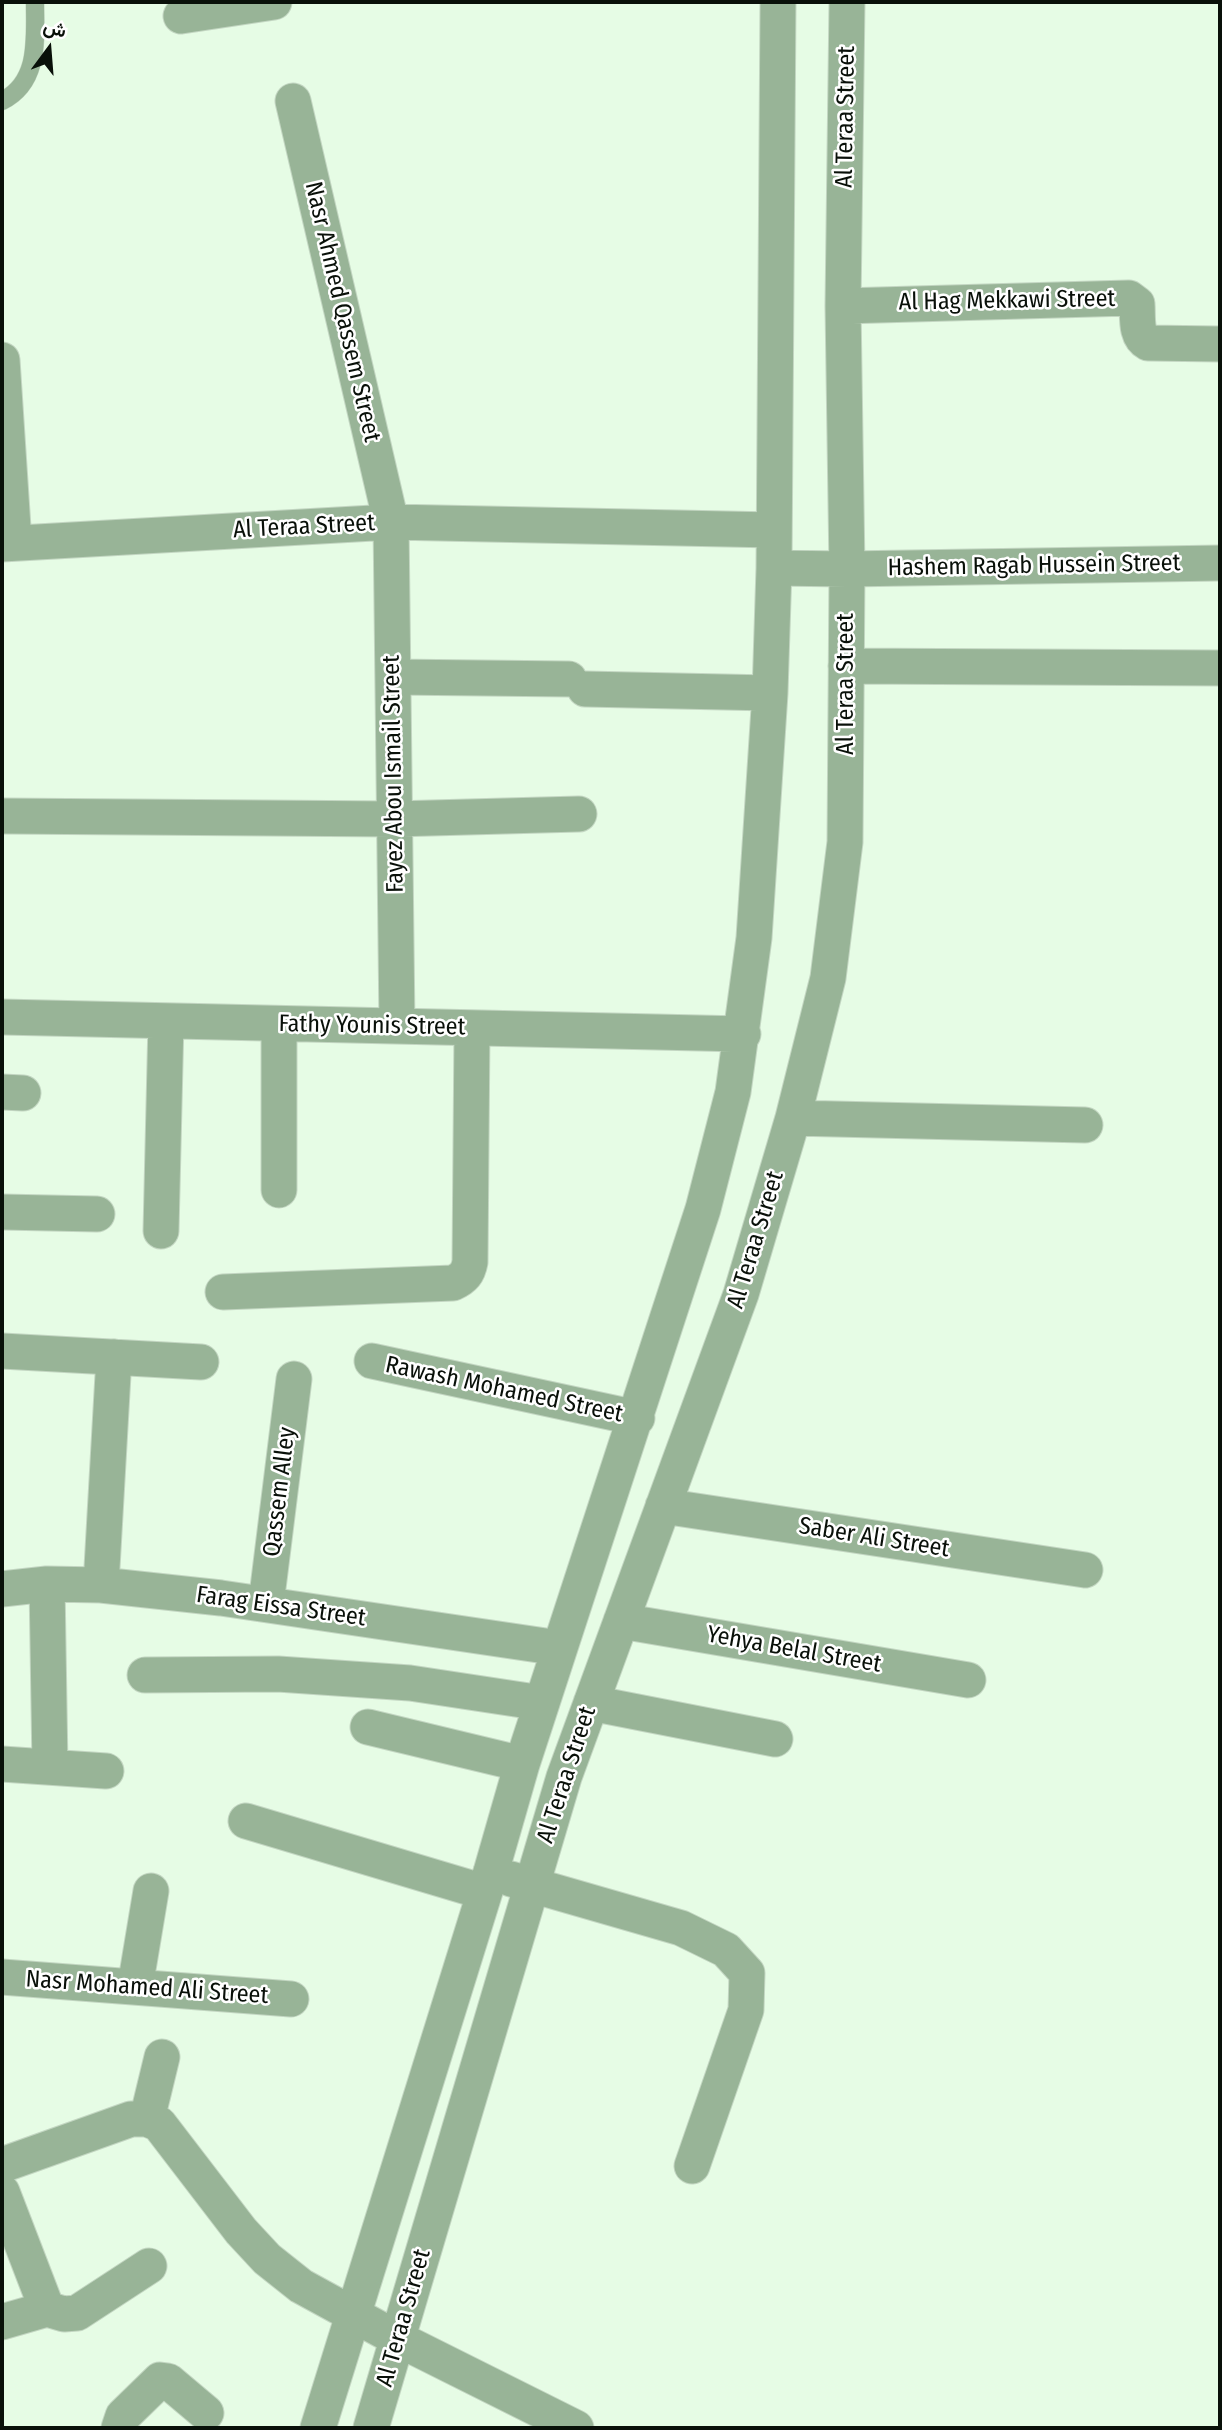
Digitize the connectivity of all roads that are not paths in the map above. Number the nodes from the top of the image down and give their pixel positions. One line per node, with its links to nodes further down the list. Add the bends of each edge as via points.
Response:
1 (35, 2): 6 (lane, via 34,60 25,82)
2 (274, 2): 5 (street)
3 (778, 2): 12 (street, Al Teraa Street)
4 (847, 2): 8 (street, Al Teraa Street)
5 (181, 16)
6 (2, 101)
7 (293, 102): 11 (street, Nasr Ahmed Qassem Street)
8 (843, 306): 9 (street, Al Hag Mekkawi Street, via 1129,298 1137,304 1142,340); 16 (street, Al Teraa Street)
9 (1220, 344)
10 (2, 360): 13 (street)
11 (391, 522): 12 (street, Al Teraa Street); 13 (street, Al Teraa Street); 19 (street, Fayez Abou Ismail Street)
12 (774, 530): 15 (street, Al Teraa Street)
13 (8, 544)
14 (1220, 563): 16 (street, Hashem Ragab Hussein Street)
15 (774, 568): 16 (street, Hashem Ragab Hussein Street); 20 (street, Al Teraa Street)
16 (847, 569): 17 (street, Al Teraa Street)
17 (846, 666): 18 (street); 30 (street, Al Teraa Street, via 845,842 828,978)
18 (1220, 668)
19 (393, 677): 20 (street); 23 (street, Fayez Abou Ismail Street)
20 (770, 693): 29 (street, Al Teraa Street)
21 (579, 814): 23 (street)
22 (2, 816): 23 (street)
23 (394, 818): 27 (street, Fayez Abou Ismail Street)
24 (2, 1017): 25 (street, Fathy Younis Street)
25 (166, 1021): 26 (street, Fathy Younis Street); 35 (street)
26 (279, 1024): 27 (street, Fathy Younis Street); 32 (street)
27 (397, 1026): 28 (street, Fathy Younis Street)
28 (472, 1028): 29 (street, Fathy Younis Street); 36 (street, via 470,1262 462,1279 453,1283)
29 (743, 1034): 42 (street, Al Teraa Street, via 703,1209)
30 (793, 1118): 31 (street); 43 (street, Al Teraa Street, via 741,1294)
31 (1085, 1125)
32 (279, 1190)
33 (2, 1212): 34 (street)
34 (97, 1214)
35 (161, 1231)
36 (223, 1292)
37 (2, 1351): 38 (street)
38 (114, 1357): 40 (street); 46 (street)
39 (372, 1361): 42 (street, Rawash Mohamed Street)
40 (201, 1362)
41 (294, 1379): 48 (street, Qassem Alley)
42 (636, 1418): 50 (street, Al Teraa Street)
43 (663, 1506): 44 (street, Saber Ali Street); 49 (street, Al Teraa Street)
44 (1085, 1570)
45 (47, 1584): 46 (street, Farag Eissa Street); 47 (street, Farag Eissa Street); 59 (street)
46 (102, 1585): 48 (street, Farag Eissa Street)
47 (2, 1589)
48 (266, 1604): 50 (street, Farag Eissa Street)
49 (621, 1621): 52 (street, Yehya Belal Street); 54 (street, Al Teraa Street)
50 (559, 1648): 53 (street, Al Teraa Street)
51 (145, 1675): 53 (street, via 278,1674 410,1683)
52 (968, 1680)
53 (542, 1703): 58 (street, Al Teraa Street)
54 (591, 1703): 56 (street); 63 (street, Al Teraa Street)
55 (368, 1727): 58 (street)
56 (775, 1740)
57 (2, 1764): 59 (street)
58 (522, 1764): 62 (street, Al Teraa Street)
59 (50, 1767): 60 (street)
60 (106, 1771)
61 (246, 1821): 62 (street)
62 (488, 1882): 63 (street); 76 (street, Al Teraa Street)
63 (531, 1885): 71 (street, via 681,1928 726,1950 747,1973 746,2010); 78 (street, Al Teraa Street)
64 (151, 1891): 66 (street)
65 (2, 1977): 66 (street, Nasr Mohamed Ali Street)
66 (135, 1987): 67 (street, Nasr Mohamed Ali Street)
67 (291, 1999)
68 (162, 2057): 69 (street)
69 (147, 2119): 70 (street, via 131,2119); 76 (street, via 159,2124 267,2259 301,2286)
70 (2, 2165)
71 (692, 2166)
72 (2, 2192): 73 (street)
73 (10, 2234): 75 (street)
74 (149, 2266): 75 (street, via 77,2313)
75 (47, 2309): 77 (street)
76 (352, 2315): 78 (street); 81 (street, Al Teraa Street)
77 (2, 2322)
78 (398, 2339): 82 (street, Al Teraa Street); 83 (street)
79 (205, 2413): 80 (street, via 160,2379 123,2416)
80 (119, 2428)
81 (318, 2428)
82 (371, 2428)
83 (576, 2428)

